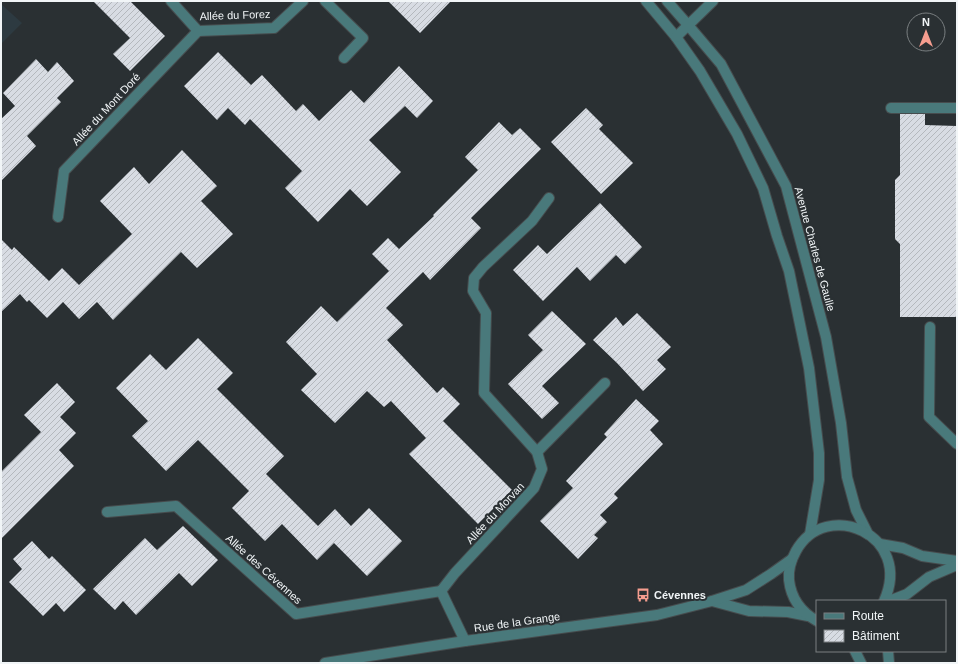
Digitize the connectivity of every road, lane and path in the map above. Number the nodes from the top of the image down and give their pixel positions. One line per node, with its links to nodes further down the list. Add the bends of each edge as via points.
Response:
1 (171, 1): 8 (street, Allée du Forez)
2 (303, 1): 8 (street, Allée du Forez, via 274,28)
3 (325, 1): 10 (street, via 363,38)
4 (646, 1): 9 (street)
5 (667, 1): 7 (street, Avenue Charles de Gaulle)
6 (713, 1): 7 (street)
7 (688, 24): 9 (street); 21 (street, Avenue Charles de Gaulle, via 721,64 786,186 826,337 841,423 847,478 856,510)
8 (198, 31): 14 (street, Allée du Mont Doré, via 64,172)
9 (676, 37): 20 (street, via 700,70 737,134 763,188 789,271 808,368 819,453 819,480)
10 (344, 58)
11 (891, 108): 12 (street)
12 (957, 108)
13 (549, 198): 18 (street, Allée du Morvan, via 532,221 483,267 474,278 473,284 473,291 486,313 484,393)
14 (58, 217)
15 (930, 327): 17 (street, via 929,417)
16 (605, 383): 18 (street)
17 (957, 444)
18 (536, 452): 26 (street, Allée du Morvan, via 542,469 534,488)
19 (107, 512): 26 (street, Allée des Cévennes, via 176,506 296,614)
20 (810, 534): 21 (street, via 840,525 855,527); 23 (street, via 799,545)
21 (868, 534): 22 (street)
22 (880, 544): 24 (street, via 903,548 922,556); 27 (street, via 891,571 889,589)
23 (792, 559): 29 (street, Rue de la Grange, via 746,590); 30 (street, via 790,589 797,604)
24 (957, 561)
25 (957, 565): 28 (street, via 929,577 907,594)
26 (440, 591): 31 (street)
27 (884, 600)
28 (892, 600)
29 (712, 601): 30 (street, Rue de la Grange, via 749,611 788,612); 31 (street, Rue de la Grange, via 656,615)
30 (813, 618)
31 (465, 641): 34 (street, Rue de la Grange)
32 (855, 652): 35 (street)
33 (888, 652): 36 (street)
34 (325, 663)
35 (860, 663)
36 (889, 663)

